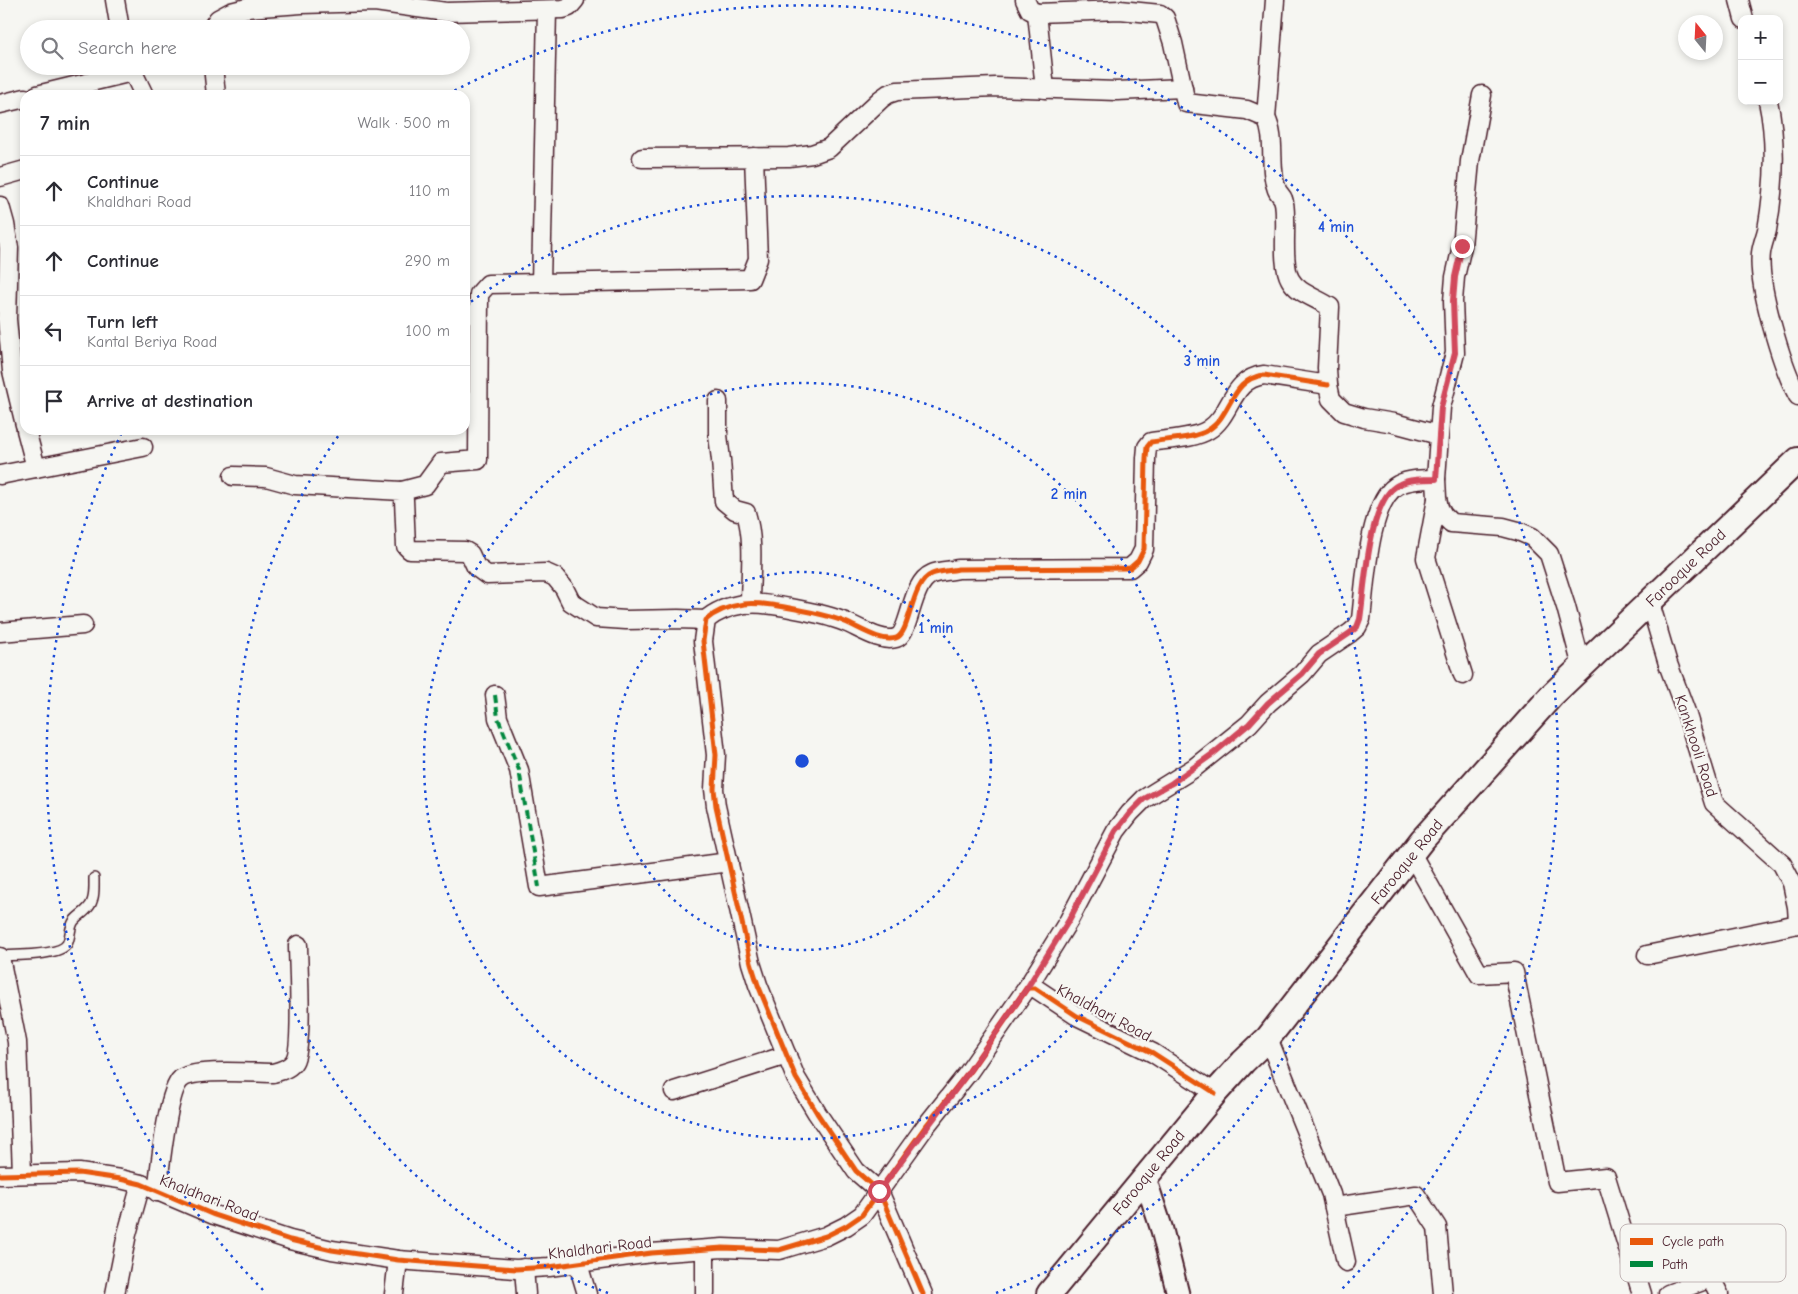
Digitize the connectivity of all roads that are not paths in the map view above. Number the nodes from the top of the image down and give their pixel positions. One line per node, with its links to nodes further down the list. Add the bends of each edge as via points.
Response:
1 (115, 0): 9 (street)
2 (575, 0): 7 (street, via 569,7)
3 (1275, 0): 23 (street)
4 (1739, 0): 8 (street)
5 (369, 1): 7 (street, via 446,12); 10 (street, via 247,8)
6 (1031, 6): 14 (street, via 1160,14 1165,18); 15 (street)
7 (547, 10): 29 (street)
8 (1743, 15)
9 (118, 20)
10 (217, 20)
11 (109, 75): 16 (street)
12 (134, 75): 17 (street)
13 (214, 75): 18 (street)
14 (1183, 88): 15 (street, via 1117,91); 23 (street, via 1186,103 1247,110)
15 (1045, 89): 24 (street, via 996,87 898,91 888,94 829,148 812,154)
16 (55, 90)
17 (142, 90)
18 (215, 90)
19 (1482, 95): 36 (street, via 1455,277 1455,353 1441,407)
20 (20, 99): 21 (street)
21 (0, 104)
22 (1769, 105): 32 (street, via 1772,188 1761,253 1762,279 1777,342)
23 (1266, 118): 31 (street, via 1272,137 1277,190 1284,200 1286,269 1296,287 1330,307)
24 (754, 157): 25 (street); 29 (street, via 758,259 750,279)
25 (642, 158)
26 (20, 171): 27 (street)
27 (0, 177)
28 (0, 206): 34 (street, via 9,248 7,319 12,371)
29 (541, 283): 30 (street, via 488,284 478,294)
30 (472, 345): 43 (street, via 478,460 441,463 425,485)
31 (1328, 385): 36 (street, via 1331,398 1344,412); 46 (street, via 1254,376 1240,388 1209,430 1151,442 1146,458 1144,549 1138,562 1130,568 958,569 932,574 914,597 903,633 896,638 882,638 844,621 807,612)
32 (1798, 396)
33 (718, 401): 46 (street, via 724,501 735,510 746,513 749,524)
34 (20, 404)
35 (27, 435): 39 (street)
36 (1439, 435): 42 (street)
37 (143, 447): 39 (street)
38 (1798, 460): 45 (main road, Farooque Road)
39 (36, 468): 40 (street)
40 (0, 475)
41 (233, 476): 43 (street)
42 (1436, 479): 44 (street); 60 (street, via 1398,484 1382,502 1367,559 1362,612 1357,627 1319,654 1249,724 1214,753 1144,799 1130,813 1116,831 1069,920)
43 (402, 491): 47 (street, via 406,546 410,550 465,551 476,567 487,575 546,573 555,577 571,602 596,618)
44 (1437, 498): 50 (street, via 1443,516 1451,523 1518,530 1543,547 1549,554); 51 (street, via 1426,558)
45 (1650, 603): 50 (main road, Farooque Road); 56 (street, Kankhooli Road, via 1714,803 1782,864 1792,883)
46 (750, 604): 47 (street, via 724,610)
47 (706, 620): 54 (street, via 703,641 716,756 714,789)
48 (83, 625): 49 (street)
49 (0, 632)
50 (1582, 667): 53 (main road, Farooque Road, via 1552,695)
51 (1463, 675)
52 (496, 694): 54 (street, via 498,718 519,770 540,888)
53 (1411, 854): 62 (main road, Farooque Road); 73 (street, via 1479,974 1514,972 1558,1182 1606,1177)
54 (729, 862): 63 (street, via 751,963)
55 (94, 878): 59 (lane, via 90,907 75,919 63,948)
56 (1798, 923): 58 (street)
57 (298, 945): 71 (street, via 299,1033 294,1062 273,1073 194,1073 181,1078 171,1102)
58 (1647, 955)
59 (0, 957): 61 (street)
60 (1027, 988): 65 (street, Khaldhari Road, via 1035,988 1077,1016 1153,1053); 70 (street, Khaldhari Road)
61 (6, 1019): 66 (street, via 17,1042)
62 (1268, 1038): 65 (main road, Farooque Road); 72 (street)
63 (787, 1055): 64 (street); 70 (street, via 796,1078 839,1147 856,1171)
64 (674, 1092)
65 (1215, 1093): 68 (main road, Farooque Road)
66 (22, 1173): 67 (street, Khaldhari Road); 69 (street, Khaldhari Road, via 99,1174)
67 (0, 1175)
68 (1145, 1178): 88 (main road, Farooque Road); 89 (street)
69 (140, 1184): 71 (street, Khaldhari Road); 82 (street)
70 (879, 1191): 74 (street, Khaldhari Road, via 862,1215 826,1236 779,1250); 87 (street)
71 (157, 1192): 75 (street, Khaldhari Road, via 290,1240)
72 (1334, 1207): 76 (street); 90 (street, via 1416,1195 1437,1227)
73 (1620, 1224)
74 (705, 1250): 77 (street, Khaldhari Road, via 651,1253); 86 (street)
75 (398, 1260): 78 (street, Khaldhari Road); 83 (street)
76 (1346, 1262)
77 (578, 1264): 78 (street, Khaldhari Road); 85 (street)
78 (524, 1268): 84 (street)
79 (1638, 1282): 91 (street)
80 (1700, 1282): 92 (street)
81 (1713, 1282): 93 (street)
82 (115, 1294)
83 (394, 1294)
84 (526, 1294)
85 (587, 1294)
86 (705, 1294)
87 (923, 1294)
88 (1049, 1294)
89 (1178, 1294)
90 (1443, 1294)
91 (1642, 1294)
92 (1668, 1294)
93 (1719, 1294)

